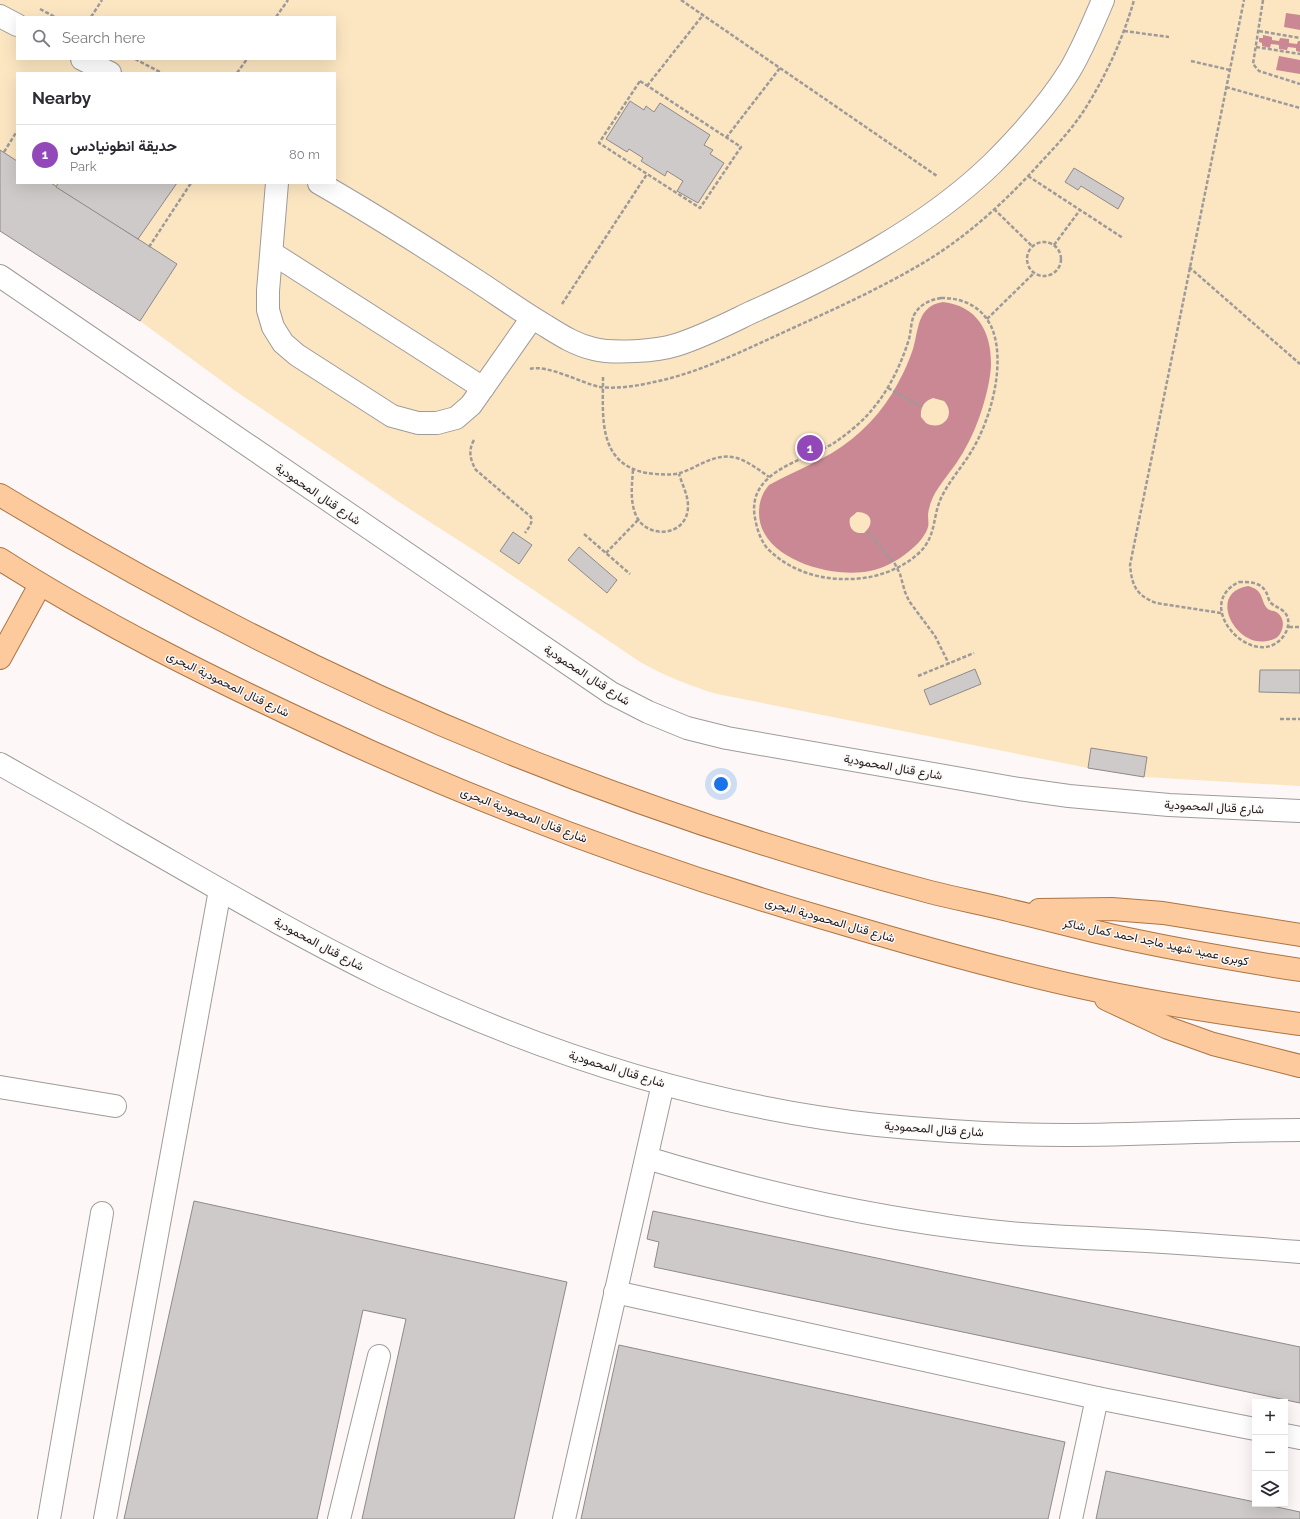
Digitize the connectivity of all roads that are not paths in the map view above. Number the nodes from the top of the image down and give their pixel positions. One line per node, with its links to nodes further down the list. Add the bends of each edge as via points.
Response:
1 (1103, 0): 10 (street, via 1070,70 1046,104 1019,135 991,165 960,192 928,217 878,248 774,303 675,346 627,352 596,350 572,342)
2 (0, 16): 3 (street)
3 (16, 24)
4 (84, 60): 5 (street)
5 (108, 72)
6 (277, 184): 8 (street)
7 (321, 184): 10 (street, via 398,229)
8 (272, 253): 11 (street); 11 (street, via 268,310 273,327 283,343 303,359 392,416 418,423 437,423 456,418 471,405)
9 (0, 276): 17 (street, شارع قنال المحمودية, via 605,690 648,712 687,728 727,738 1019,789 1119,802)
10 (532, 318): 11 (street)
11 (482, 388)
12 (0, 495): 19 (main road, via 148,581 238,629 329,674 505,751 674,815 759,842 933,892)
13 (0, 559): 14 (main road, شارع قنال المحمودية البحرى)
14 (40, 584): 15 (main road); 22 (main road, شارع قنال المحمودية البحرى, via 154,648 271,706 389,761 510,811 632,857 756,898 947,954)
15 (0, 658)
16 (0, 764): 18 (street, شارع قنال المحمودية)
17 (1300, 812)
18 (220, 890): 25 (street, شارع قنال المحمودية, via 382,977 467,1016 554,1050); 39 (street)
19 (1012, 911): 20 (main road, via 1112,909 1184,916); 21 (main road, كوبرى عميد شهيد ماجد احمد كمال شاكر, via 1126,939)
20 (1300, 934)
21 (1300, 970)
22 (1081, 987): 23 (main road); 24 (main road, via 1168,1028 1214,1044)
23 (1300, 1024)
24 (1300, 1066)
25 (663, 1084): 28 (street, شارع قنال المحمودية, via 733,1101 804,1114 948,1131 1065,1135); 29 (street)
26 (0, 1087): 27 (street)
27 (115, 1106)
28 (1300, 1130)
29 (647, 1158): 31 (street, via 773,1193 890,1217 1021,1234); 32 (street)
30 (102, 1213): 38 (street)
31 (1300, 1252)
32 (615, 1292): 34 (street); 41 (street)
33 (379, 1356): 40 (street)
34 (1097, 1398): 35 (street); 42 (street)
35 (1252, 1428)
36 (1288, 1436): 37 (street)
37 (1300, 1438)
38 (49, 1519)
39 (105, 1519)
40 (339, 1519)
41 (564, 1519)
42 (1071, 1519)

